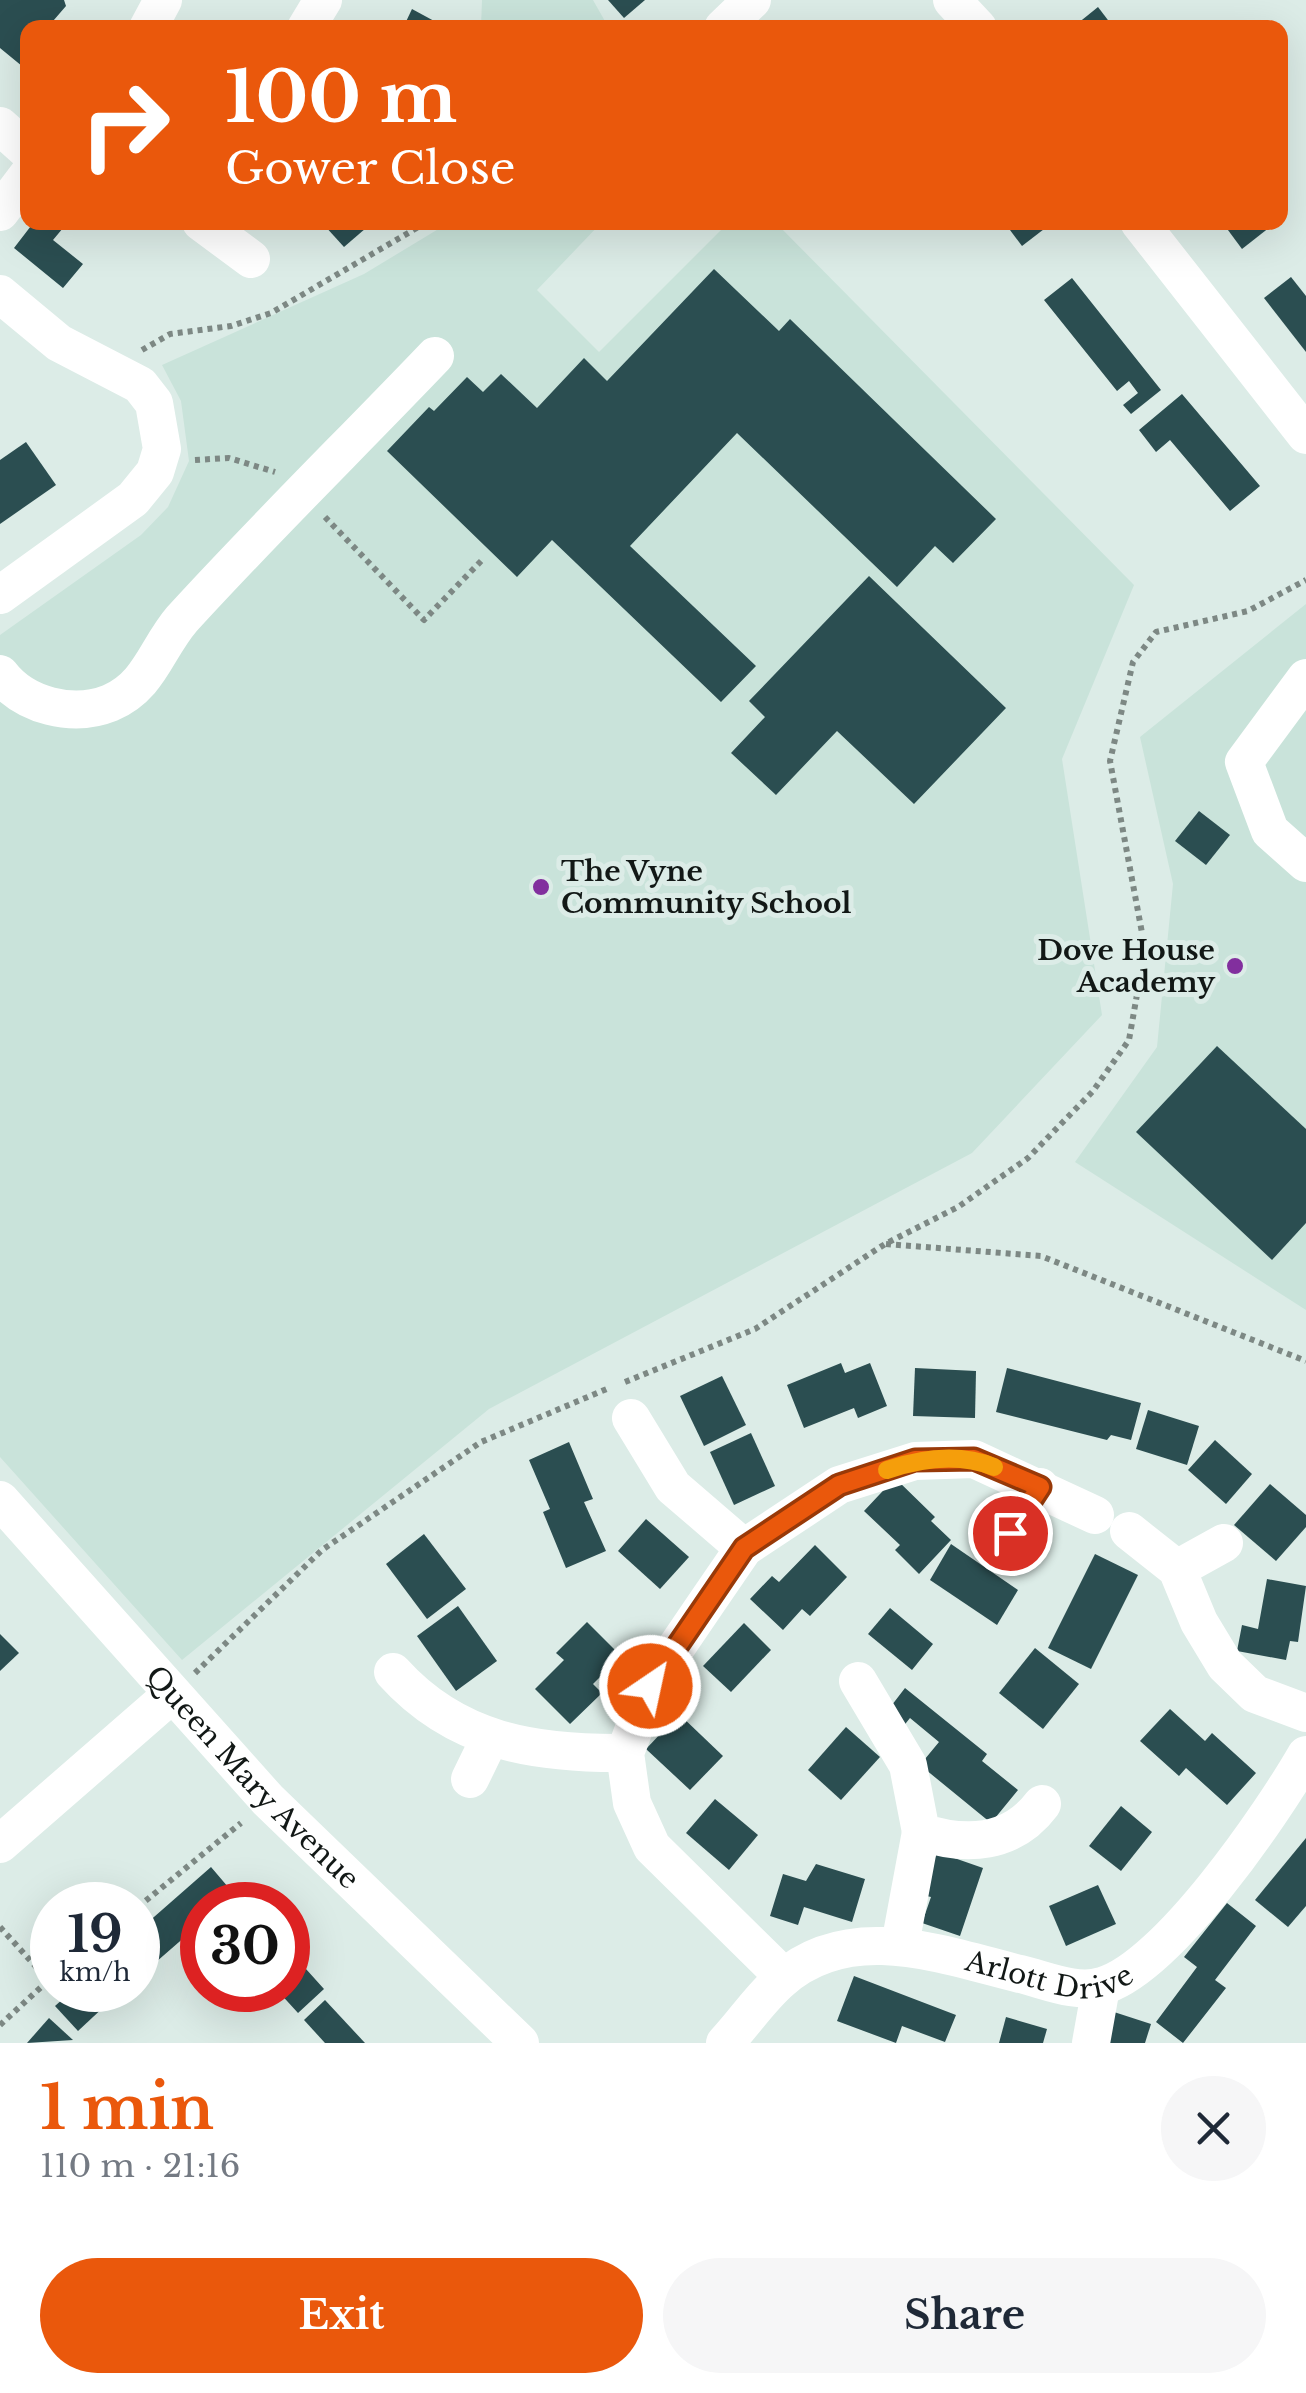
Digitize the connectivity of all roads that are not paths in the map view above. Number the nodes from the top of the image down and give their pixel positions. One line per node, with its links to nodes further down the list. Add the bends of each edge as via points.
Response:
1 (752, 0): 3 (street)
2 (952, 0): 4 (street)
3 (731, 20)
4 (971, 20)
5 (0, 126): 6 (street)
6 (20, 144)
7 (20, 186): 8 (street)
8 (0, 212)
9 (212, 230): 11 (street)
10 (1145, 230): 14 (street)
11 (251, 259)
12 (0, 294): 15 (street, via 59,342 140,385 171,450 133,499)
13 (435, 356): 16 (street, via 179,623 142,684 82,711 40,705)
14 (1306, 435)
15 (0, 595)
16 (0, 674)
17 (1306, 678): 18 (street, via 1244,762 1270,831)
18 (1306, 864)
19 (630, 1418): 24 (street, via 672,1488)
20 (1040, 1487): 22 (street); 24 (street, via 974,1459 915,1460 839,1485); 25 (street, via 1112,1523)
21 (0, 1500): 28 (street, Queen Mary Avenue)
22 (1010, 1533)
23 (1224, 1542): 25 (street)
24 (744, 1548): 31 (street, via 650,1686)
25 (1177, 1569): 29 (street, via 1226,1665 1256,1694)
26 (393, 1672): 30 (street, via 419,1701)
27 (858, 1681): 35 (street, via 908,1765)
28 (181, 1686): 36 (street); 40 (street, Queen Mary Avenue, via 268,1800)
29 (1306, 1713)
30 (490, 1738): 31 (street, via 557,1754); 33 (street)
31 (625, 1753): 38 (street, via 632,1802 652,1847)
32 (1306, 1756): 39 (street, Arlott Drive, via 1275,1808 1166,1942)
33 (470, 1779)
34 (1042, 1804): 35 (street, via 1010,1834 968,1841)
35 (921, 1832): 37 (street)
36 (0, 1844)
37 (900, 1945): 38 (street, Arlott Drive, via 832,1952); 39 (street, Arlott Drive, via 1082,1989)
38 (784, 1977): 41 (street, Arlott Drive)
39 (1101, 1987): 42 (street)
40 (520, 2043)
41 (726, 2043)
42 (1091, 2043)

